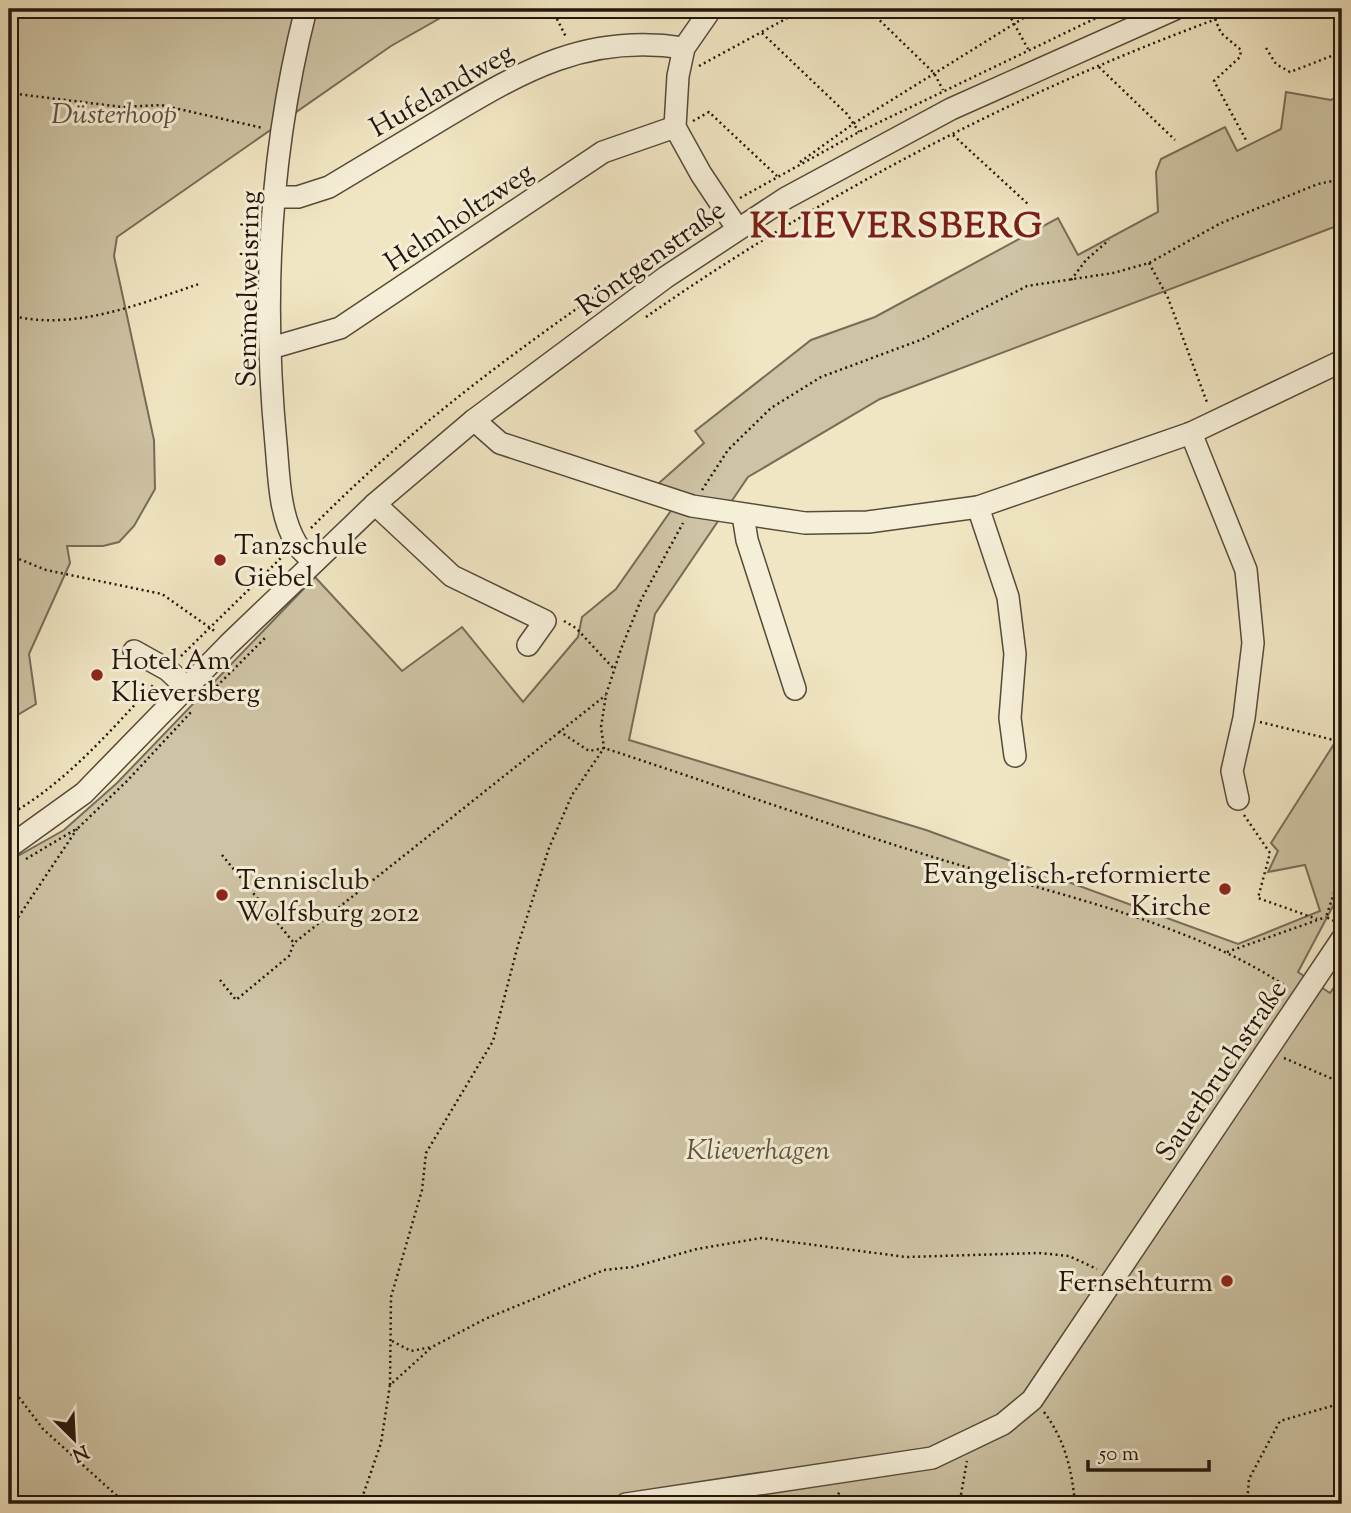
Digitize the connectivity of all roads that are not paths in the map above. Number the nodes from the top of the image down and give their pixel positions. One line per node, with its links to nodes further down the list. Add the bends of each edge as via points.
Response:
1 (306, 9): 6 (street, Semmelweisring)
2 (711, 9): 4 (street)
3 (1175, 9): 7 (street, Röntgenstraße, via 951,109)
4 (684, 48): 5 (street); 6 (street, Hufelandweg, via 624,43 575,52 498,86 329,187 298,197)
5 (675, 127): 7 (street); 8 (street, Helmholtzweg, via 603,152 340,328)
6 (274, 197): 8 (street, Semmelweisring)
7 (737, 228): 10 (street, Röntgenstraße)
8 (271, 348): 15 (street, Semmelweisring, via 281,500 296,544)
9 (1342, 361): 11 (street)
10 (474, 420): 12 (street, Röntgenstraße); 14 (street, via 500,443 692,506)
11 (1191, 433): 13 (street); 21 (street, via 1246,570 1253,643 1232,771)
12 (375, 504): 15 (street, Röntgenstraße); 16 (street, via 452,576 545,621)
13 (978, 507): 14 (street, via 868,522 805,523); 20 (street, via 1008,597 1016,654 1010,718)
14 (743, 515): 19 (street)
15 (314, 562): 18 (street, Röntgenstraße)
16 (528, 645)
17 (134, 650): 18 (street)
18 (186, 687): 22 (street, Röntgenstraße)
19 (795, 689)
20 (1014, 756)
21 (1238, 799)
22 (69, 805): 23 (street, Röntgenstraße); 24 (street, Röntgenstraße)
23 (9, 837)
24 (9, 847)
25 (1341, 931): 26 (street, Sauerbruchstraße, via 1268,1051 1116,1278 1032,1400 1003,1424 932,1458)
26 (626, 1504)

